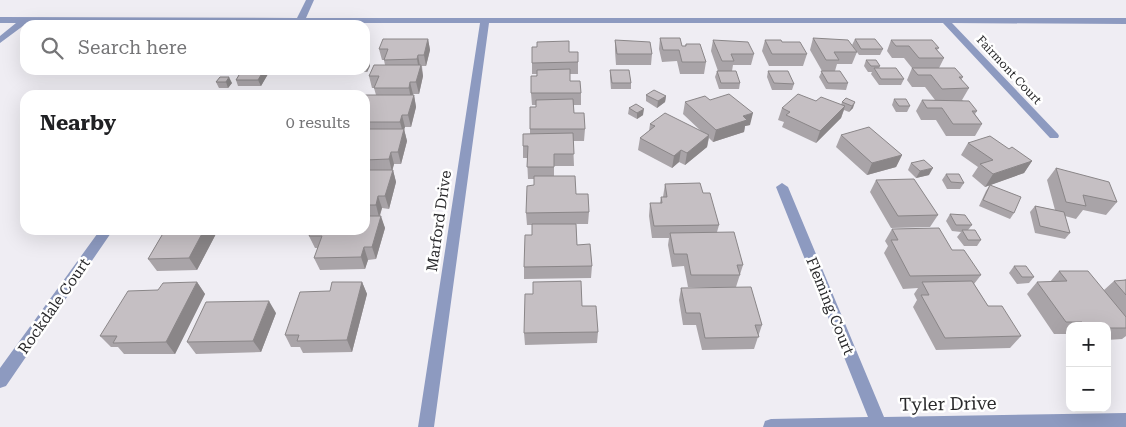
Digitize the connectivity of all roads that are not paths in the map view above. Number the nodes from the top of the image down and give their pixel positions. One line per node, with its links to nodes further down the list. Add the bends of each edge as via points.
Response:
1 (310, 0): 4 (street)
2 (0, 20): 3 (street)
3 (25, 20)
4 (300, 20)
5 (370, 21): 6 (street)
6 (485, 21): 7 (street); 18 (street, Marford Drive)
7 (945, 21): 8 (street); 11 (street, Fairmont Court)
8 (1126, 21)
9 (20, 24): 10 (street)
10 (0, 40)
11 (1054, 136)
12 (782, 187): 17 (street, Fleming Court)
13 (103, 235): 14 (street, Rockdale Court)
14 (0, 381)
15 (1126, 420): 16 (street, Tyler Drive)
16 (1088, 424): 17 (street, Tyler Drive)
17 (879, 425): 19 (street, Tyler Drive)
18 (426, 427)
19 (771, 427)

